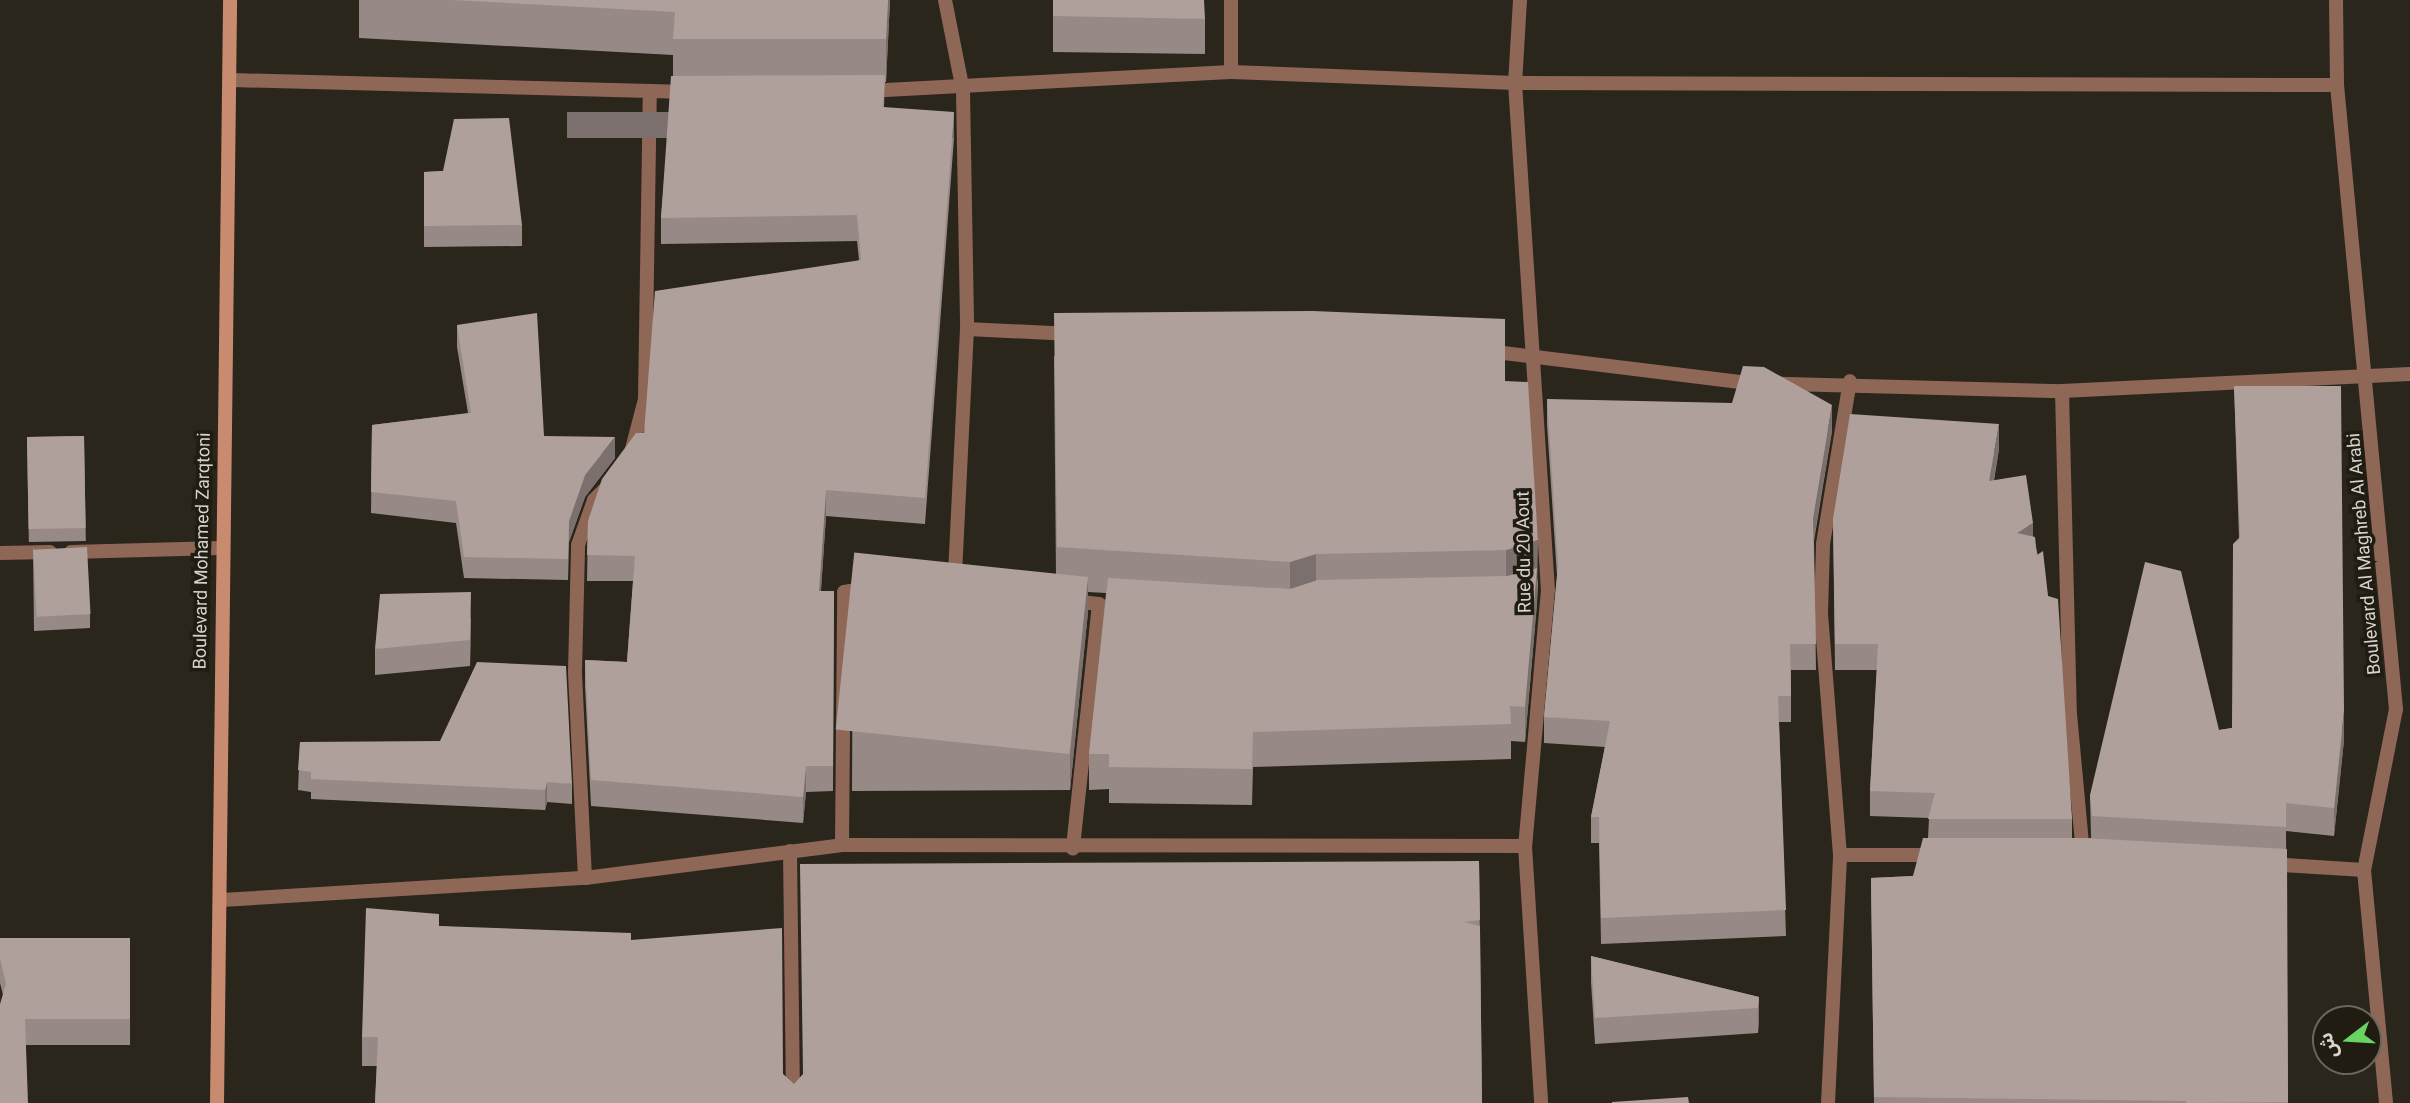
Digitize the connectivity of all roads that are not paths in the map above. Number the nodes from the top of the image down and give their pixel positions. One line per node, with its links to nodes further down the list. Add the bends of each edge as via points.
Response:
1 (230, 0): 7 (street, Boulevard Mohamed Zarqtoni)
2 (945, 0): 10 (street)
3 (1231, 0): 6 (street)
4 (1520, 0): 8 (street, Rue du 20 Aout)
5 (2336, 0): 9 (street, Boulevard Al Maghreb Al Arabi)
6 (1231, 72): 8 (street); 10 (street)
7 (232, 80): 12 (street); 22 (street, Boulevard Mohamed Zarqtoni)
8 (1515, 83): 9 (street); 17 (street, Rue du 20 Aout)
9 (2337, 85): 20 (street, Boulevard Al Maghreb Al Arabi)
10 (963, 90): 11 (street); 14 (street)
11 (854, 91)
12 (650, 92): 13 (street); 41 (street, via 642,420 629,457 594,500 578,545 575,672)
13 (704, 92)
14 (967, 329): 15 (street); 24 (street)
15 (1091, 334)
16 (1463, 350): 17 (street)
17 (1534, 359): 19 (street, via 1746,383); 26 (street, Rue du 20 Aout)
18 (2410, 374): 20 (street)
19 (1850, 381): 21 (street); 37 (street, via 1823,544 1821,613)
20 (2368, 381): 21 (street); 31 (street, Boulevard Al Maghreb Al Arabi)
21 (2062, 391): 36 (street, via 2070,714)
22 (220, 548): 23 (street); 42 (street, Boulevard Mohamed Zarqtoni)
23 (0, 553)
24 (955, 574): 25 (street); 32 (street, via 844,592)
25 (1004, 589)
26 (1548, 590): 27 (street); 33 (street, Rue du 20 Aout)
27 (1527, 596)
28 (1052, 598): 29 (street)
29 (1099, 604): 30 (street); 34 (street)
30 (1119, 605)
31 (2403, 710): 40 (street, Boulevard Al Maghreb Al Arabi)
32 (842, 845): 34 (street); 35 (street)
33 (1525, 846): 34 (street); 45 (street, Rue du 20 Aout)
34 (1073, 849)
35 (790, 851): 41 (street); 44 (street)
36 (2083, 854)
37 (1840, 855): 38 (street); 46 (street)
38 (1948, 855)
39 (2257, 864): 40 (street)
40 (2364, 870): 47 (street, Boulevard Al Maghreb Al Arabi)
41 (585, 878): 42 (street)
42 (222, 900): 43 (street, Boulevard Mohamed Zarqtoni)
43 (217, 1103)
44 (793, 1103)
45 (1541, 1103)
46 (1828, 1103)
47 (2386, 1103)

